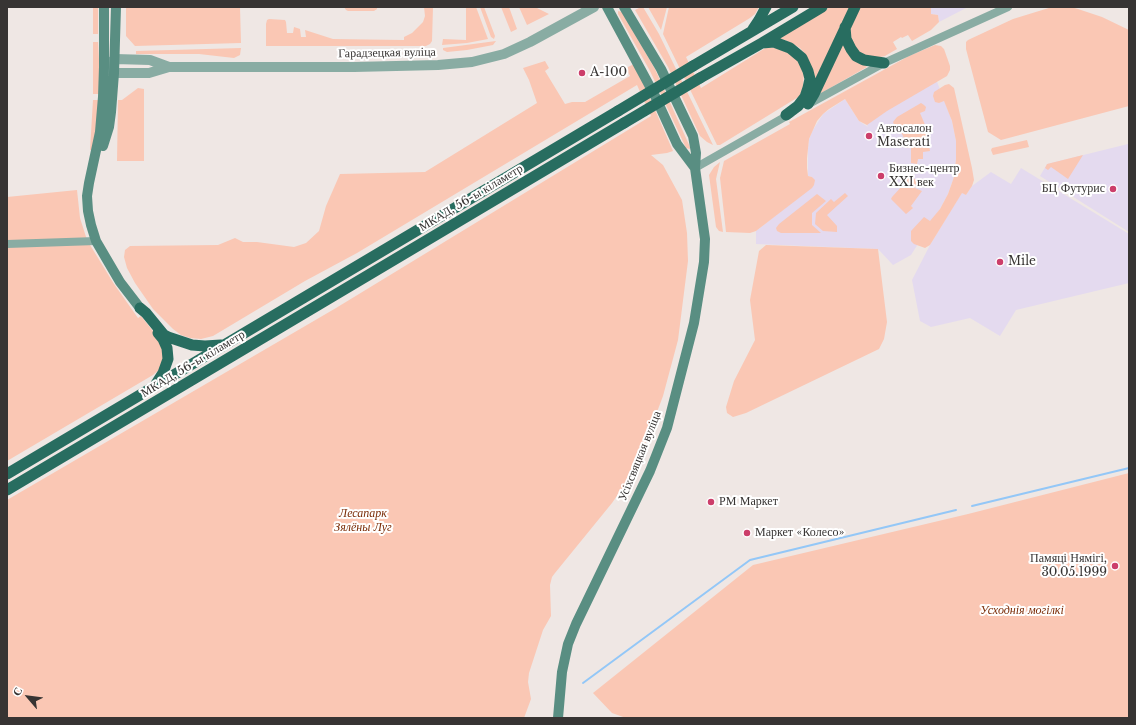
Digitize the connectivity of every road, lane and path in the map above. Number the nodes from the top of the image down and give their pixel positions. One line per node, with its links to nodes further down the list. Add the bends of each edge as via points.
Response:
1 (104, 7): 16 (main road)
2 (116, 7): 14 (main road)
3 (594, 7): 17 (street, Гарадзецкая вуліца, via 504,54 472,62 354,67)
4 (607, 7): 21 (main road, Усіхсвяцкая вуліца, via 655,96 677,144)
5 (624, 7): 21 (main road, Усіхсвяцкая вуліца, via 657,62 693,136)
6 (766, 7): 12 (highway)
7 (793, 7): 12 (highway, МКАД, 56-ы кіламетр)
8 (822, 7): 13 (highway, МКАД, 56-ы кіламетр)
9 (854, 7): 11 (highway)
10 (1008, 7): 15 (street)
11 (846, 27): 15 (highway, via 846,39 856,56); 19 (highway)
12 (749, 33): 26 (highway, МКАД, 56-ы кіламетр, bridge)
13 (762, 43): 20 (highway, via 774,42 790,48 802,58 808,71 810,79 805,97); 29 (highway, МКАД, 56-ы кіламетр, bridge)
14 (115, 59): 16 (street); 17 (street, Гарадзецкая вуліца, via 150,60); 18 (main road)
15 (884, 63): 19 (street)
16 (104, 67): 18 (street, Гарадзецкая вуліца); 22 (main road, via 100,132)
17 (169, 67): 18 (street, Гарадзецкая вуліца, via 149,74)
18 (114, 73): 22 (main road, via 109,127)
19 (807, 105): 20 (street)
20 (786, 115): 21 (street)
21 (695, 168): 30 (main road, Усіхсвяцкая вуліца, via 705,239 694,323 667,428 650,471 568,644 562,672)
22 (90, 174): 23 (main road, via 87,204)
23 (96, 241): 24 (street); 25 (main road, via 120,282)
24 (7, 244)
25 (140, 308): 26 (highway, via 168,337 192,345); 27 (highway, via 167,348 168,359)
26 (223, 344): 27 (highway, МКАД, 56-ы кіламетр)
27 (154, 387): 28 (highway, МКАД, 56-ы кіламетр)
28 (7, 474)
29 (7, 490)
30 (558, 718)

